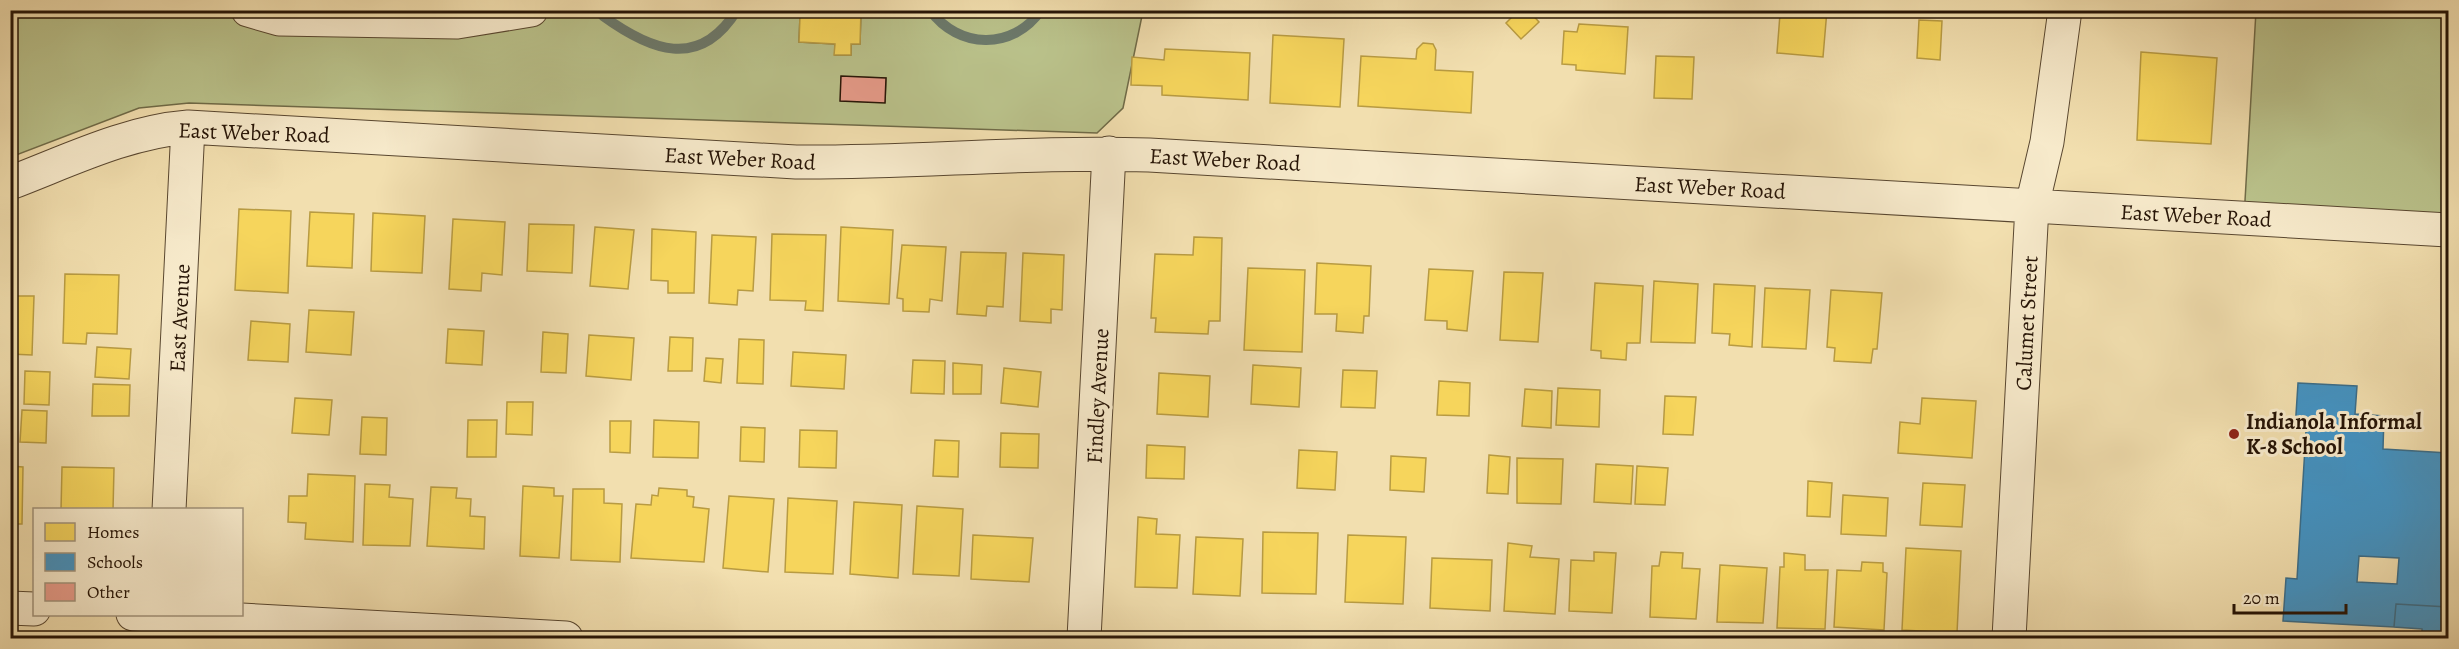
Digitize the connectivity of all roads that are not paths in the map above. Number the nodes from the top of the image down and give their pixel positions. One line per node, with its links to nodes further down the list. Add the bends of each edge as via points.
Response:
1 (248, 10): 2 (street, via 279,19 457,22)
2 (531, 10)
3 (2065, 10): 7 (street, Calumet Street, via 2047,142)
4 (188, 127): 5 (street, East Weber Road, via 796,162); 6 (street, East Weber Road, via 123,140); 9 (street, East Avenue)
5 (1109, 153): 7 (street, East Weber Road); 14 (street, Findley Avenue)
6 (10, 183)
7 (2032, 206): 8 (street, East Weber Road); 15 (street, Calumet Street)
8 (2448, 230)
9 (169, 508)
10 (10, 608): 11 (street)
11 (33, 609)
12 (155, 621): 13 (street)
13 (566, 639)
14 (1084, 639)
15 (2009, 639)

